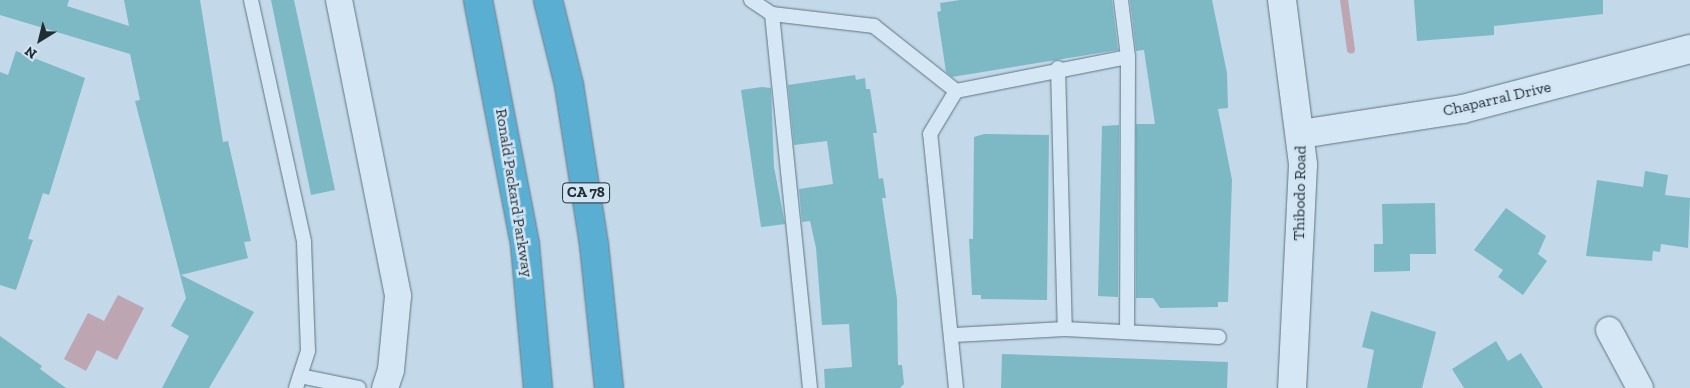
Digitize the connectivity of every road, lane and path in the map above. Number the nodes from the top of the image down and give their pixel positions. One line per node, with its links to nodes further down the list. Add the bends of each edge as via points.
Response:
1 (251, 0): 19 (lane, via 304,242 308,351)
2 (339, 0): 21 (street, via 398,296 391,370)
3 (478, 0): 22 (highway, Ronald Packard Parkway, via 525,245)
4 (548, 0): 23 (highway, CA 78, via 569,85 594,245)
5 (751, 0): 8 (lane)
6 (1120, 0): 10 (lane)
7 (1282, 0): 13 (street, Thibodo Road)
8 (772, 14): 12 (lane, via 874,26); 24 (lane)
9 (1690, 49): 13 (street, Chaparral Drive, via 1463,109)
10 (1128, 57): 11 (lane); 15 (lane)
11 (1058, 68): 12 (lane); 14 (lane)
12 (956, 91): 17 (lane, via 930,134)
13 (1301, 134): 26 (street, Thibodo Road)
14 (1065, 329): 15 (lane); 17 (lane)
15 (1127, 329): 18 (lane)
16 (1609, 330): 27 (street)
17 (954, 335): 25 (lane)
18 (1219, 337)
19 (298, 382): 20 (lane)
20 (359, 388)
21 (385, 388)
22 (538, 388)
23 (609, 388)
24 (810, 388)
25 (956, 388)
26 (1292, 388)
27 (1640, 388)

